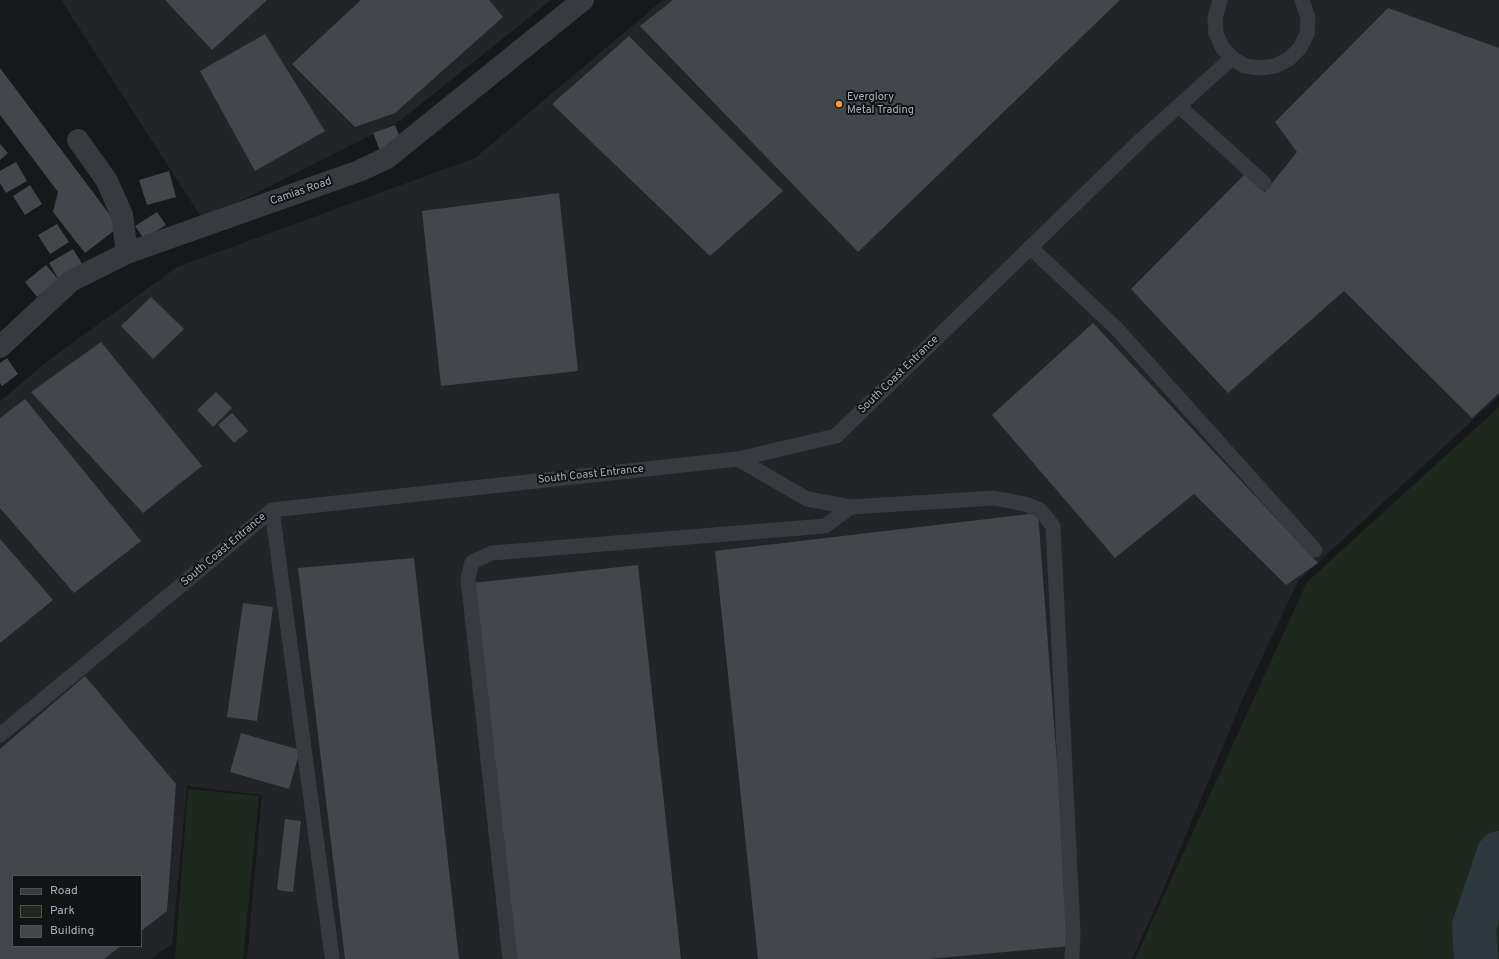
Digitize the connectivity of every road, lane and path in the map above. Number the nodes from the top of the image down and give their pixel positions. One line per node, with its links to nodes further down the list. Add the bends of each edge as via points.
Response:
1 (583, 0): 9 (street, Camias Road, via 387,158 359,171)
2 (1220, 0): 4 (lane, via 1215,18 1216,33 1222,47)
3 (1302, 0): 4 (lane, via 1308,18 1307,34 1300,48 1289,59 1275,66 1260,68 1245,66)
4 (1232, 58): 5 (lane, South Coast Entrance)
5 (1179, 106): 7 (lane); 8 (lane, South Coast Entrance)
6 (78, 140): 9 (street, via 107,181 122,215)
7 (1264, 184)
8 (1030, 247): 11 (lane, South Coast Entrance, via 836,436); 14 (lane, via 1116,329)
9 (127, 253): 10 (street, Camias Road, via 71,281)
10 (0, 347)
11 (738, 459): 12 (lane, via 807,498); 13 (lane, South Coast Entrance)
12 (851, 507): 17 (lane, via 825,526 492,553 472,562 468,579); 18 (lane, via 994,498 1025,504 1040,510 1053,526 1073,931)
13 (272, 510): 15 (lane, South Coast Entrance); 16 (lane)
14 (1315, 550)
15 (0, 735)
16 (332, 956)
17 (510, 959)
18 (1072, 959)

